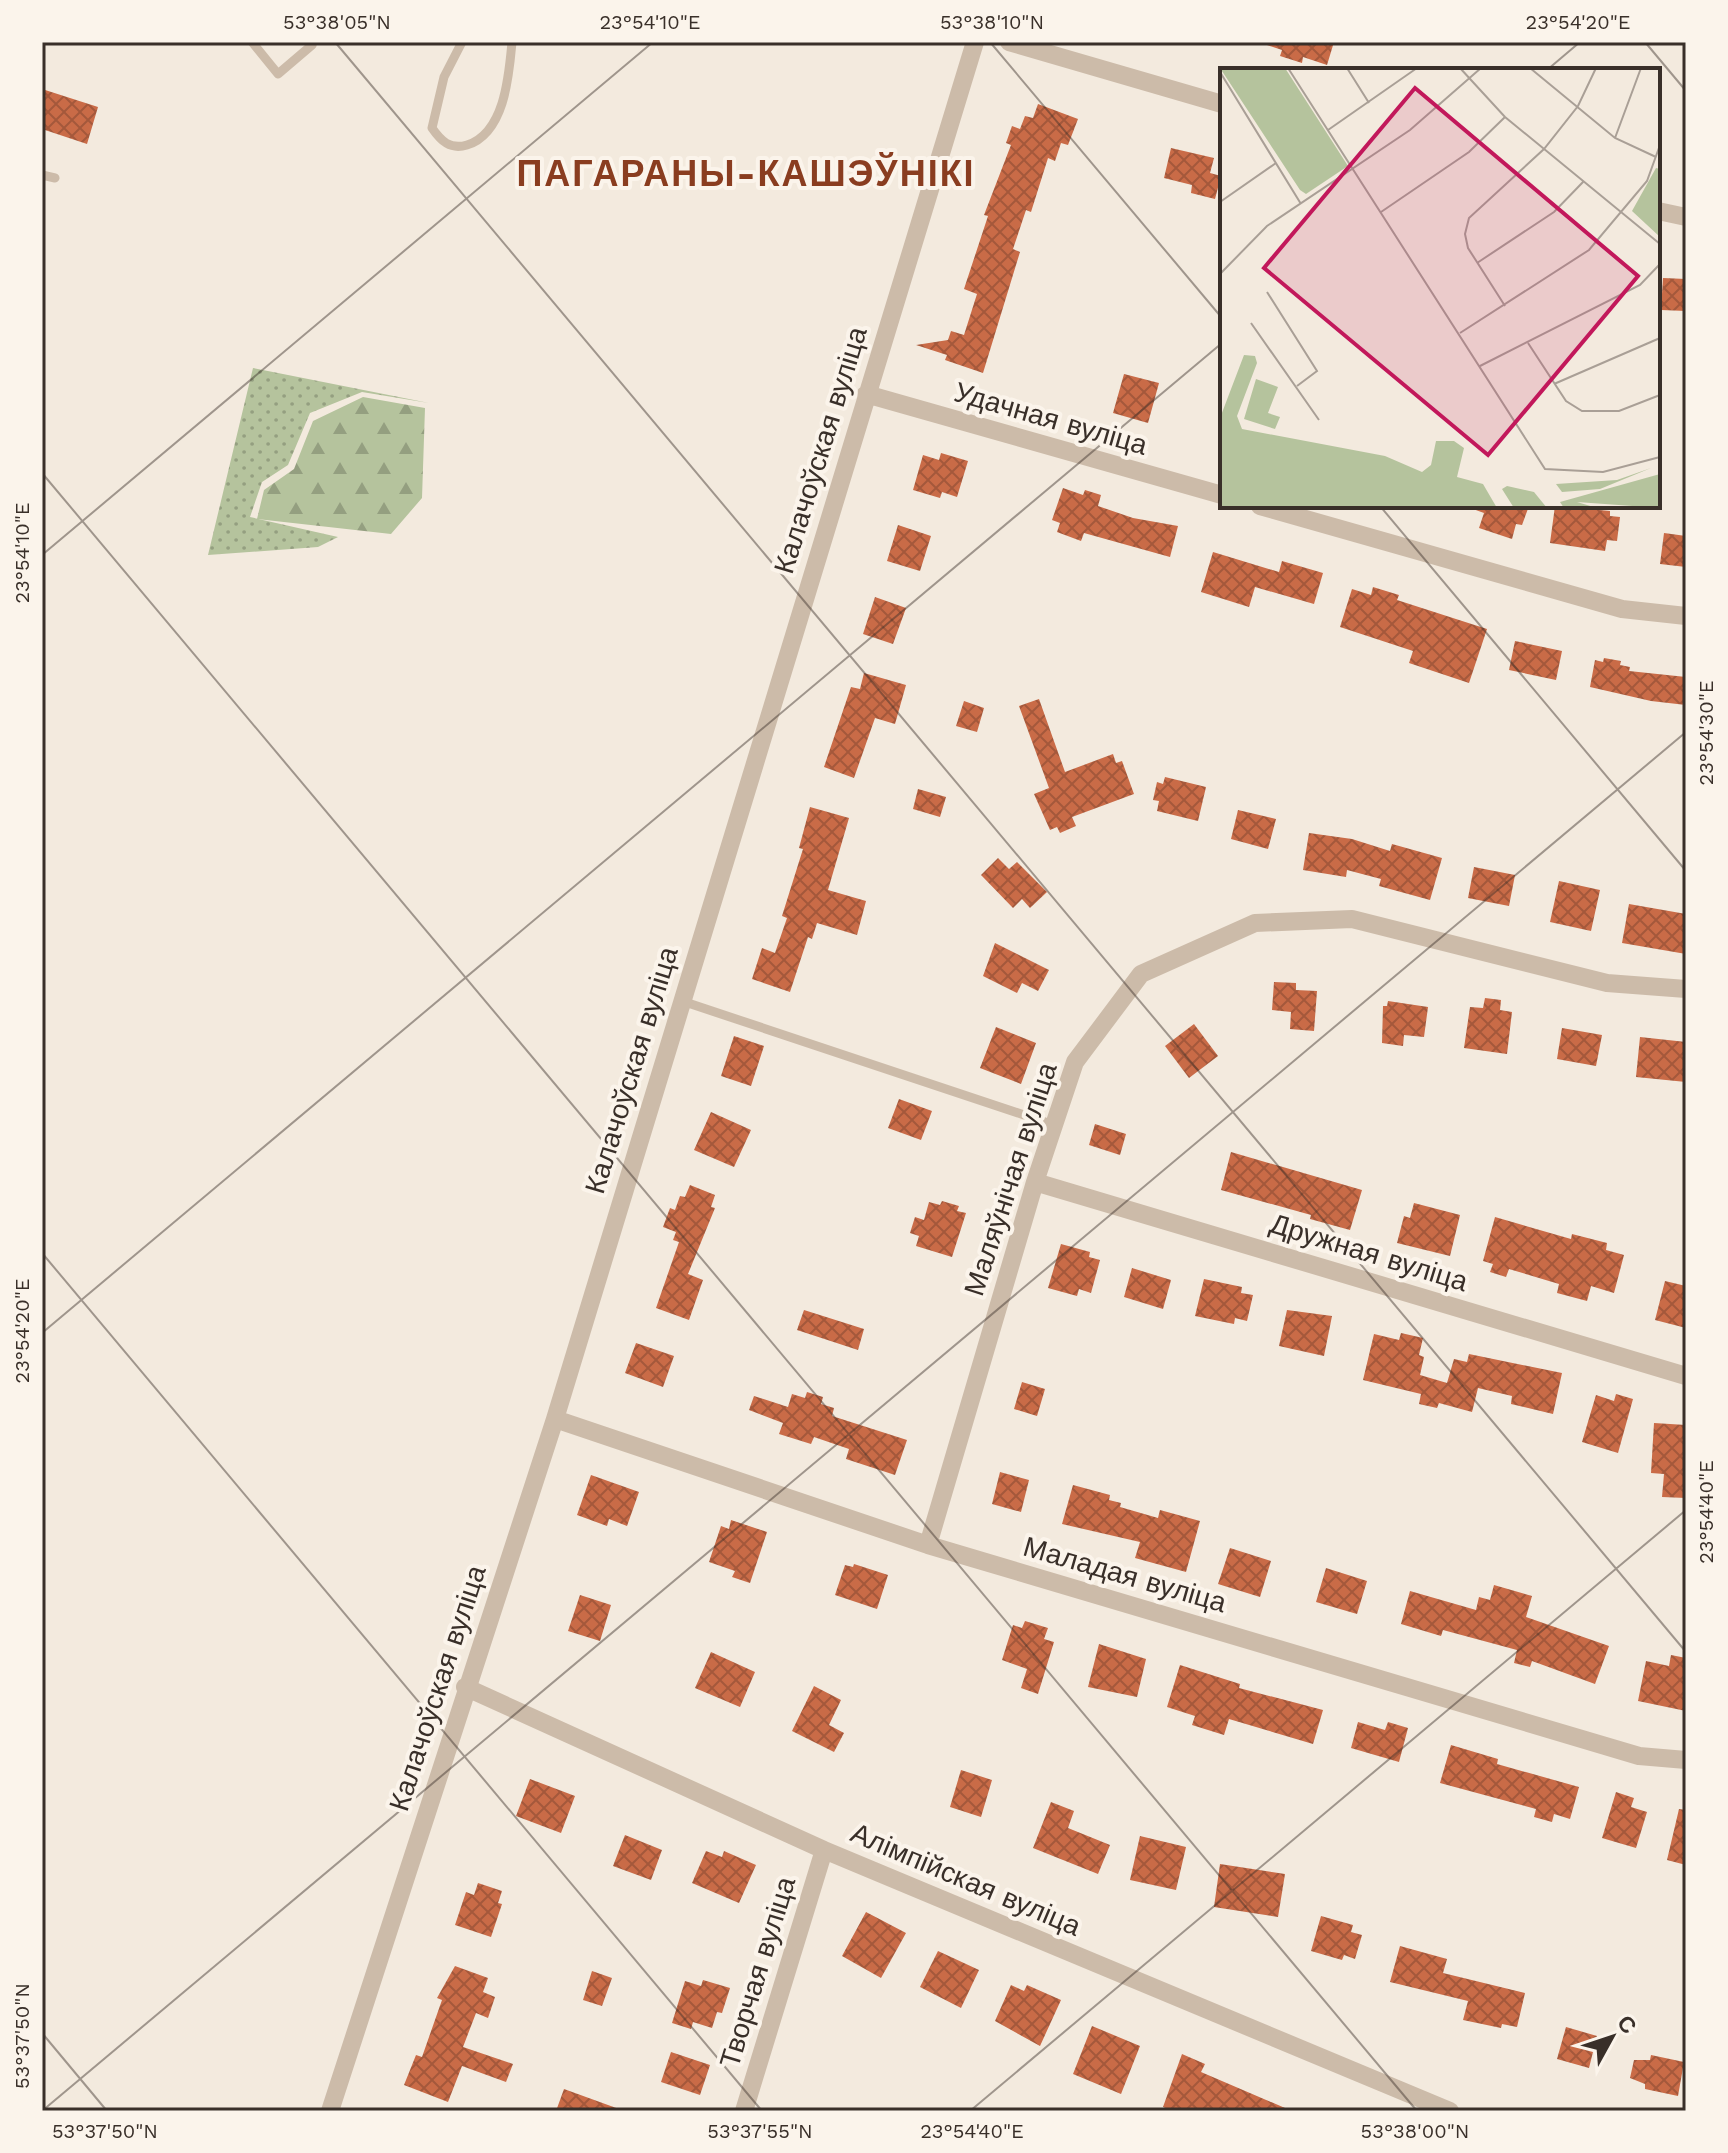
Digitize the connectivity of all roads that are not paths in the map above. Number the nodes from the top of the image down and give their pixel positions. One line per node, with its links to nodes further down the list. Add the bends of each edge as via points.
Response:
1 (252, 42): 2 (lane, via 278,74)
2 (310, 42)
3 (462, 42): 4 (lane, via 444,77 432,128 443,143 458,148 475,143 498,113)
4 (512, 42)
5 (975, 42): 12 (street, Калачоўская вуліца)
6 (1009, 42): 7 (street)
7 (1220, 103)
8 (42, 175): 9 (lane)
9 (55, 178)
10 (1660, 211): 11 (street)
11 (1686, 217)
12 (866, 394): 13 (street, Удачная вуліца); 17 (street, Калачоўская вуліца)
13 (1220, 494)
14 (1267, 508): 15 (street, via 1622,609)
15 (1686, 616)
16 (1686, 989): 18 (street, Маляўнічая вуліца, via 1607,983 1352,919 1255,923 1141,974 1075,1062)
17 (682, 1001): 18 (lane); 21 (street, Калачоўская вуліца)
18 (1054, 1125): 19 (street, Маляўнічая вуліца)
19 (1035, 1182): 20 (street, Дружная вуліца); 22 (street, Маляўнічая вуліца)
20 (1686, 1376)
21 (555, 1419): 22 (street, Маладая вуліца); 23 (street, Калачоўская вуліца)
22 (928, 1545): 24 (street, Маладая вуліца, via 1639,1756)
23 (465, 1687): 25 (street, Алімпійская вуліца); 26 (street, Калачоўская вуліца)
24 (1686, 1760)
25 (824, 1850): 27 (street, Творчая вуліца); 28 (street, Алімпійская вуліца)
26 (330, 2111)
27 (744, 2111)
28 (1450, 2111)

